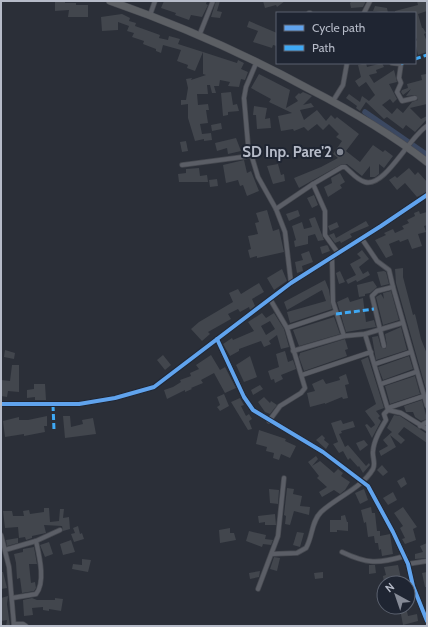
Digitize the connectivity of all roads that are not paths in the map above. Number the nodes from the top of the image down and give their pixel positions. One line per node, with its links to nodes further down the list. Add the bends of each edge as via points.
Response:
1 (110, 1): 7 (highway)
2 (155, 1): 7 (street)
3 (213, 1): 8 (street)
4 (370, 1): 5 (street); 6 (street)
5 (374, 1)
6 (364, 12)
7 (150, 15): 8 (highway)
8 (199, 36): 9 (highway)
9 (257, 61): 12 (highway); 16 (street, via 244,98)
10 (347, 64): 12 (street, via 346,78)
11 (401, 64): 13 (street, via 401,84 397,92 400,100)
12 (335, 98): 15 (highway)
13 (415, 98)
14 (427, 126): 15 (street)
15 (409, 143): 17 (highway); 19 (street, via 383,177 375,182 361,181 342,167)
16 (250, 156): 18 (street); 21 (street, via 258,177)
17 (427, 162)
18 (182, 165)
19 (313, 184): 21 (street); 23 (street, via 326,215 325,235)
20 (427, 195): 22 (street)
21 (276, 209): 25 (street, via 285,232)
22 (362, 239): 23 (street); 26 (street, via 378,260 390,270)
23 (338, 253): 24 (street)
24 (332, 257): 25 (street); 28 (street)
25 (291, 283): 27 (street)
26 (393, 287): 29 (street); 31 (street, via 377,291 372,296)
27 (270, 299): 30 (street); 34 (street)
28 (335, 312): 30 (street); 33 (street)
29 (402, 323): 31 (street); 38 (street)
30 (287, 328): 36 (street)
31 (378, 330): 32 (street); 35 (street)
32 (365, 334): 33 (street); 37 (street)
33 (344, 336): 36 (street)
34 (217, 339): 44 (street, via 161,383 140,392 79,404); 47 (street, via 250,406)
35 (384, 346)
36 (293, 351): 41 (street)
37 (371, 352): 39 (street); 41 (street)
38 (411, 352): 39 (street); 40 (street)
39 (375, 364): 42 (street)
40 (416, 372): 42 (street); 43 (street)
41 (302, 375): 47 (street, via 304,390 283,403)
42 (381, 384): 46 (street)
43 (424, 396): 45 (street); 46 (street)
44 (1, 404)
45 (427, 406)
46 (388, 409): 49 (street, via 401,413); 52 (street, via 384,414 386,420 379,430 372,451 374,467)
47 (269, 421): 52 (street)
48 (427, 422): 49 (street)
49 (420, 426): 50 (street)
50 (427, 429)
51 (284, 478): 58 (street, via 281,523)
52 (363, 480): 58 (street, via 321,512 313,525 306,548 297,553); 59 (street, via 370,488)
53 (60, 530): 55 (street)
54 (1, 535): 56 (street)
55 (36, 541): 56 (street); 63 (street, via 40,588 36,594)
56 (5, 550): 63 (street)
57 (342, 552): 59 (street, via 357,559 375,562)
58 (272, 554): 62 (street)
59 (404, 556): 61 (street)
60 (427, 561): 61 (street)
61 (408, 564): 64 (street)
62 (258, 590)
63 (12, 598): 65 (street)
64 (427, 621)
65 (14, 625): 66 (street)
66 (26, 626)

